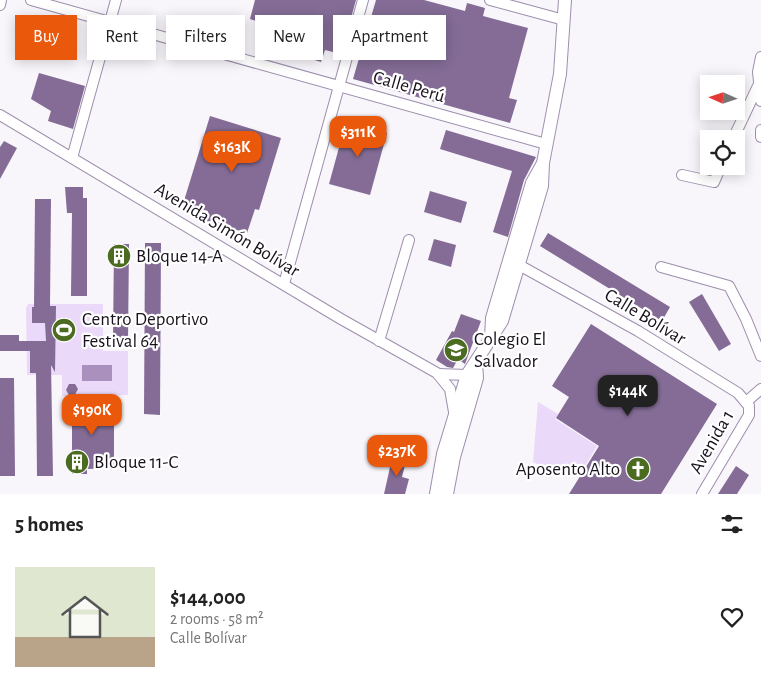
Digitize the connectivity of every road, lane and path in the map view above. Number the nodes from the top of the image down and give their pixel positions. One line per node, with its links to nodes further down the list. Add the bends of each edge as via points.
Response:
1 (1, 0): 8 (street)
2 (31, 0): 9 (street, Calle Perú)
3 (116, 0): 10 (street)
4 (363, 0): 15 (street)
5 (490, 0): 11 (street)
6 (565, 0): 11 (main road)
7 (574, 0): 11 (main road)
8 (0, 5)
9 (87, 15)
10 (112, 15)
11 (564, 20): 22 (main road, via 560,74)
12 (156, 34): 15 (street, Calle Perú)
13 (761, 56): 16 (street)
14 (99, 60): 23 (street)
15 (339, 85): 22 (street, Calle Perú); 30 (street)
16 (758, 86): 17 (street); 19 (street)
17 (761, 101)
18 (0, 115): 23 (street, Avenida Simón Bolívar)
19 (737, 130)
20 (761, 130): 21 (street)
21 (761, 137)
22 (546, 144): 24 (main road)
23 (72, 158): 30 (street, Avenida Simón Bolívar)
24 (543, 163): 28 (main road, via 542,186); 31 (main road, via 532,183 495,309)
25 (682, 175): 26 (street, via 714,182)
26 (717, 175)
27 (409, 240): 32 (street)
28 (519, 266): 31 (main road, via 502,321); 38 (street, Calle Bolívar, via 638,331 738,394)
29 (661, 267): 33 (street, via 729,286)
30 (284, 284): 32 (street, Avenida Simón Bolívar)
31 (492, 337): 34 (main road)
32 (379, 341): 35 (street, Avenida Simón Bolívar)
33 (761, 356)
34 (476, 362): 36 (main road); 41 (main road, via 477,378)
35 (437, 373): 36 (street, Avenida Simón Bolívar); 39 (street, Avenida Simón Bolívar, via 450,389)
36 (467, 375): 39 (main road)
37 (761, 389): 38 (street)
38 (748, 404): 42 (street, Avenida 1, via 749,415)
39 (454, 416): 40 (main road)
40 (436, 494)
41 (447, 494)
42 (702, 494)

